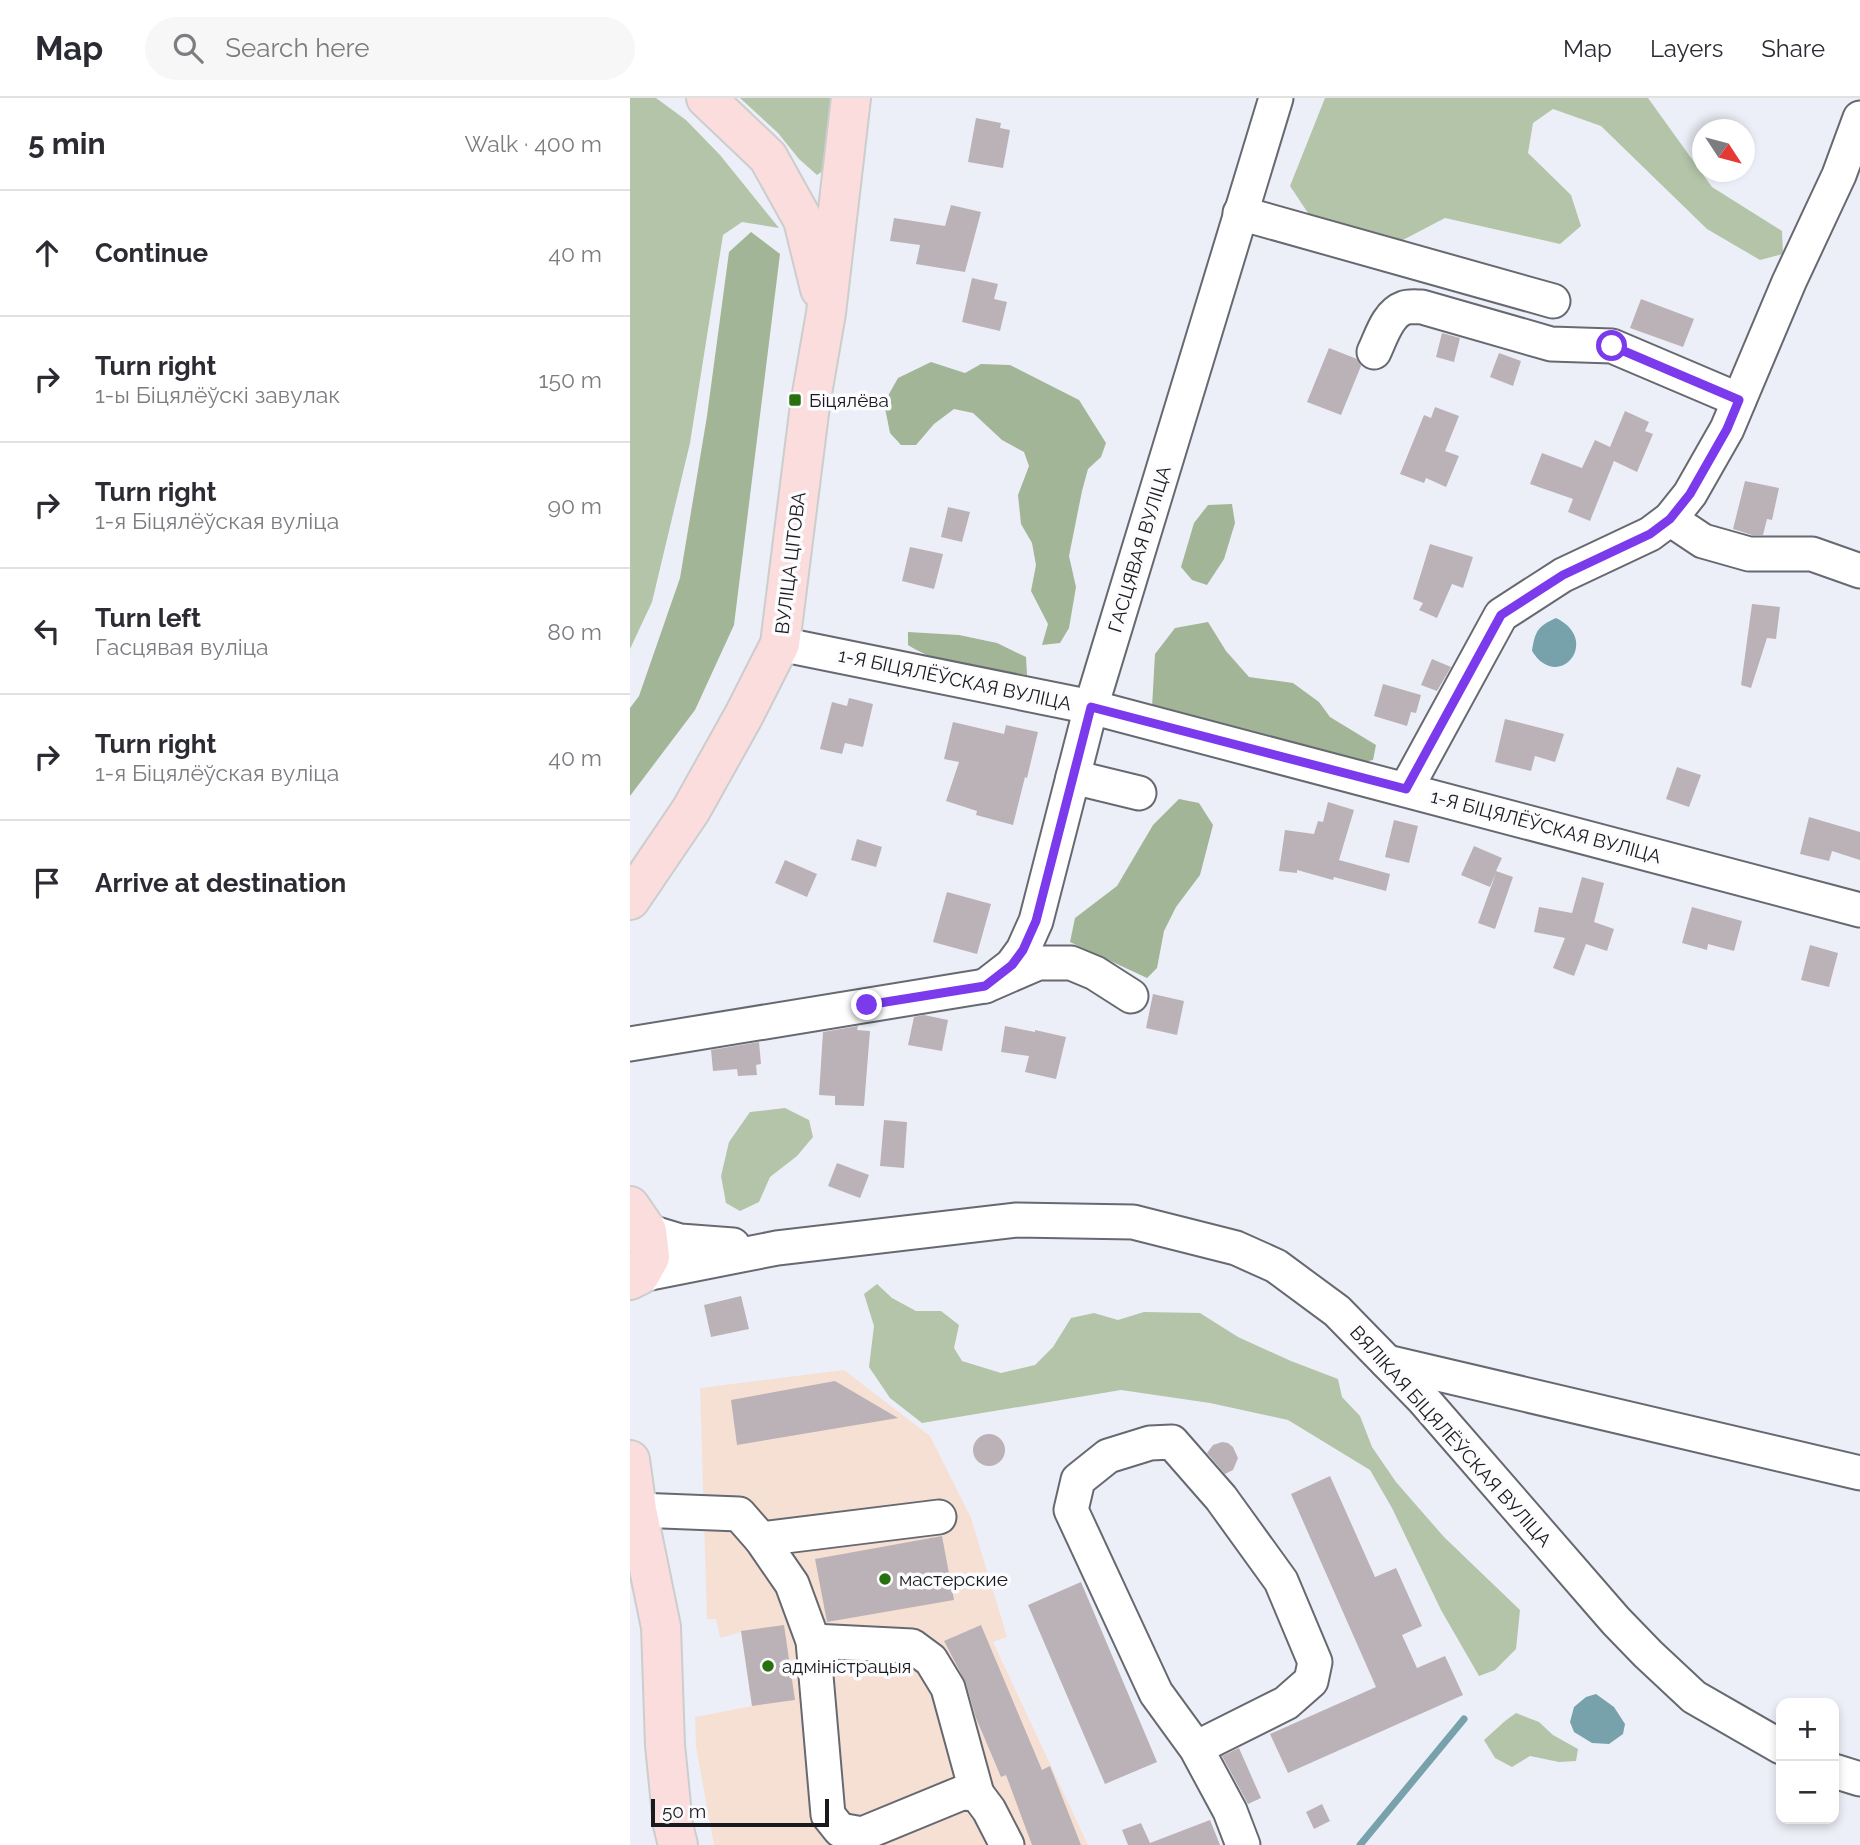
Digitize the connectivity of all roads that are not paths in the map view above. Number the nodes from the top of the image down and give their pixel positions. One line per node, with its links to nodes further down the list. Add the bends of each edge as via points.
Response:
1 (706, 98): 7 (main road, via 768,157 803,220)
2 (851, 98): 7 (main road, ВУЛІЦА ЦІТОВА)
3 (1276, 98): 5 (street, ГАСЦЯВАЯ ВУЛІЦА)
4 (1860, 118): 9 (street)
5 (1240, 213): 6 (street); 13 (street, ГАСЦЯВАЯ ВУЛІЦА)
6 (1553, 301)
7 (826, 313): 12 (main road, ВУЛІЦА ЦІТОВА)
8 (1374, 352): 9 (street, via 1394,315 1405,307 1422,307 1551,344 1612,346)
9 (1739, 400): 10 (street, via 1690,494)
10 (1670, 519): 11 (street, via 1703,541 1749,554 1812,554); 15 (street, via 1650,534 1563,575 1501,615)
11 (1860, 571)
12 (780, 643): 13 (street, 1-Я БІЦЯЛЁЎСКАЯ ВУЛІЦА); 17 (main road, ВУЛІЦА ЦІТОВА, via 691,810)
13 (1091, 707): 14 (street, ГАСЦЯВАЯ ВУЛІЦА); 15 (street, 1-Я БІЦЯЛЁЎСКАЯ ВУЛІЦА)
14 (1073, 777): 16 (street); 19 (street, ГАСЦЯВАЯ ВУЛІЦА, via 1036,921 1012,965)
15 (1406, 789): 18 (street, 1-Я БІЦЯЛЁЎСКАЯ ВУЛІЦА)
16 (1139, 793)
17 (630, 900)
18 (1860, 910)
19 (985, 986): 20 (street, via 1038,963 1071,962); 21 (street)
20 (1131, 996)
21 (630, 1044)
22 (639, 1219): 23 (street, ВЯЛІКАЯ БІЦЯЛЁЎСКАЯ ВУЛІЦА, via 680,1241); 24 (main road, via 650,1257)
23 (777, 1248): 24 (street, ВЯЛІКАЯ БІЦЯЛЁЎСКАЯ ВУЛІЦА); 25 (street, ВЯЛІКАЯ БІЦЯЛЁЎСКАЯ ВУЛІЦА, via 1017,1220 1133,1222 1236,1248 1276,1266 1337,1311)
24 (635, 1278)
25 (1387, 1362): 26 (street); 31 (street, ВЯЛІКАЯ БІЦЯЛЁЎСКАЯ ВУЛІЦА, via 1648,1654 1694,1697)
26 (1860, 1473)
27 (632, 1479): 29 (street, via 739,1514); 36 (main road, via 661,1627 665,1745)
28 (939, 1517): 29 (street)
29 (761, 1539): 30 (street, via 792,1584)
30 (813, 1641): 35 (street, via 912,1646 931,1660 948,1688); 35 (street, via 828,1815 840,1830 862,1834 962,1793)
31 (1776, 1744)
32 (1196, 1748): 32 (street, via 1156,1693 1072,1510 1078,1480 1108,1457 1150,1443 1172,1442 1221,1498 1281,1581 1315,1662 1311,1681 1286,1703); 38 (street)
33 (1839, 1773): 34 (street)
34 (1860, 1779)
35 (977, 1794): 37 (street)
36 (678, 1845)
37 (1007, 1845)
38 (1243, 1845)

